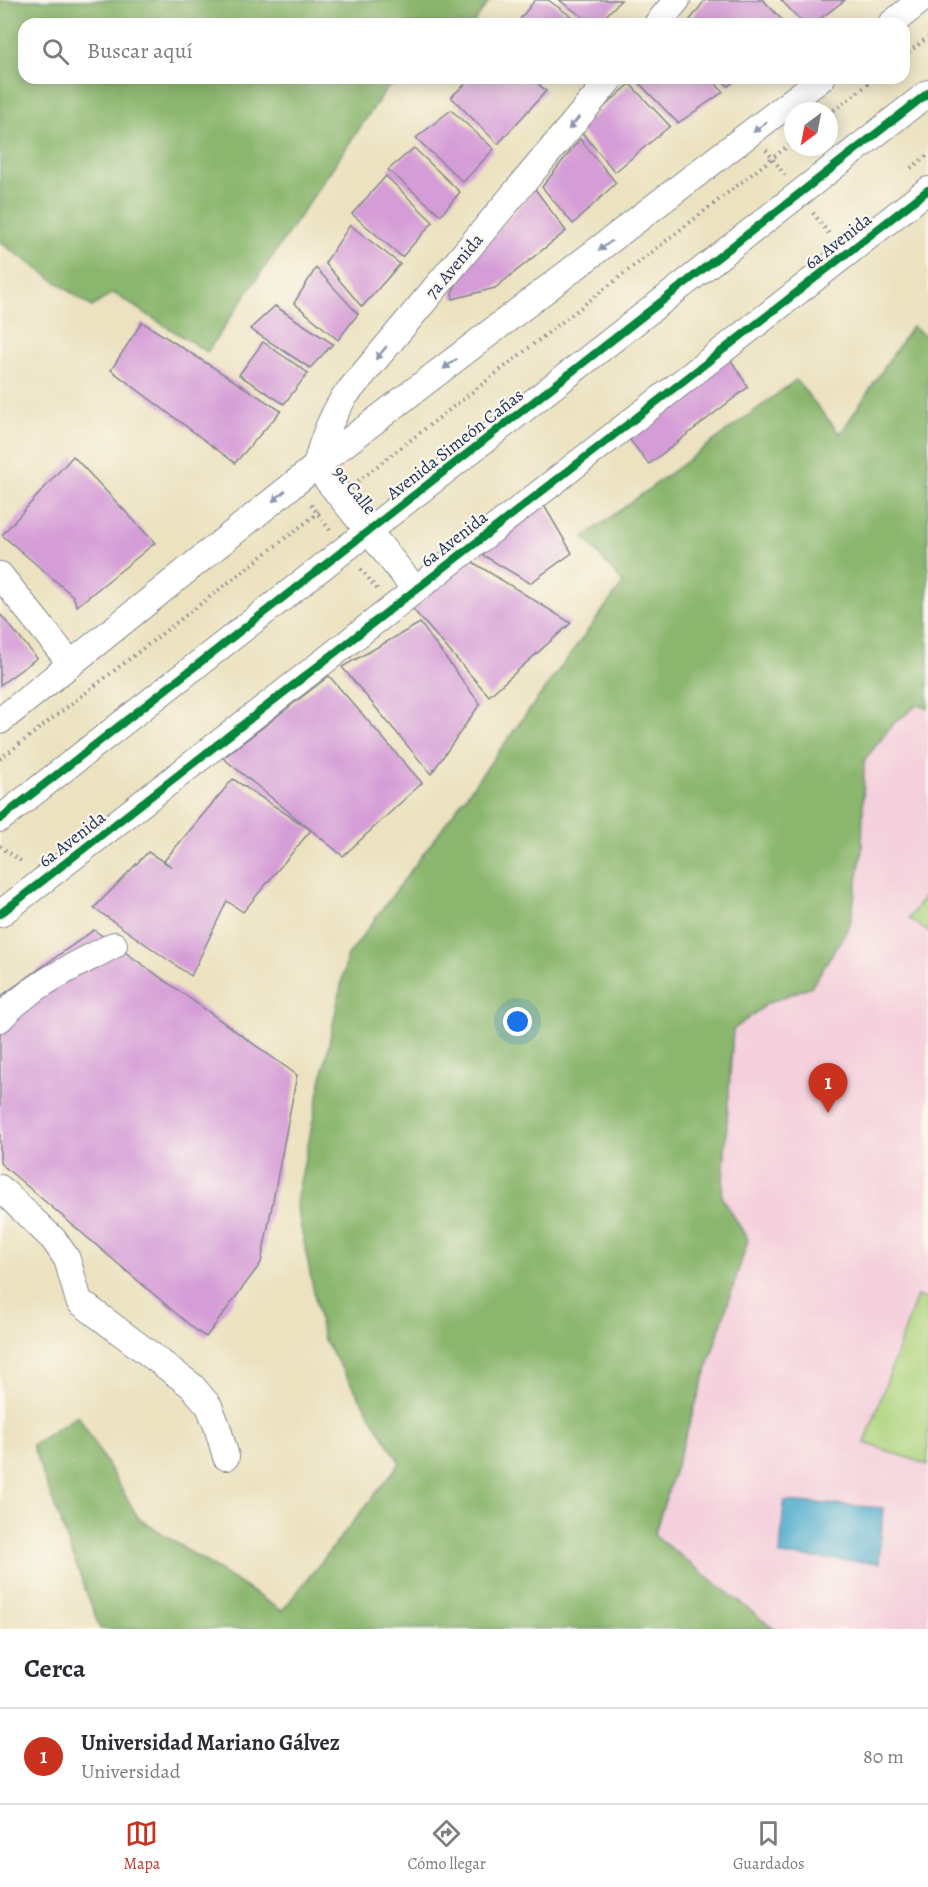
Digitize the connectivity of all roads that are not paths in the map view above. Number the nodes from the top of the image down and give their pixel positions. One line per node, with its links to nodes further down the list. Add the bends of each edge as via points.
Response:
1 (677, 0): 3 (street)
2 (921, 0): 4 (street)
3 (662, 18)
4 (898, 18)
5 (606, 84): 9 (street, 7a Avenida, one-way to 9, via 344,397 323,437)
6 (814, 84): 9 (street, one-way to 9)
7 (928, 93): 10 (street, Avenida Simeón Cañas)
8 (928, 190): 12 (street, 6a Avenida)
9 (316, 466): 10 (street, 9a Calle); 13 (street, one-way to 13)
10 (368, 531): 12 (street, 9a Calle); 15 (street, Avenida Simeón Cañas)
11 (0, 575): 13 (street)
12 (415, 589): 16 (street, 6a Avenida)
13 (71, 664): 14 (street)
14 (0, 721)
15 (0, 819)
16 (0, 914)
17 (114, 945): 18 (street, via 33,990)
18 (0, 1019)
19 (0, 1188): 20 (street, via 54,1240 67,1259 79,1301 192,1386 209,1406)
20 (226, 1457)

